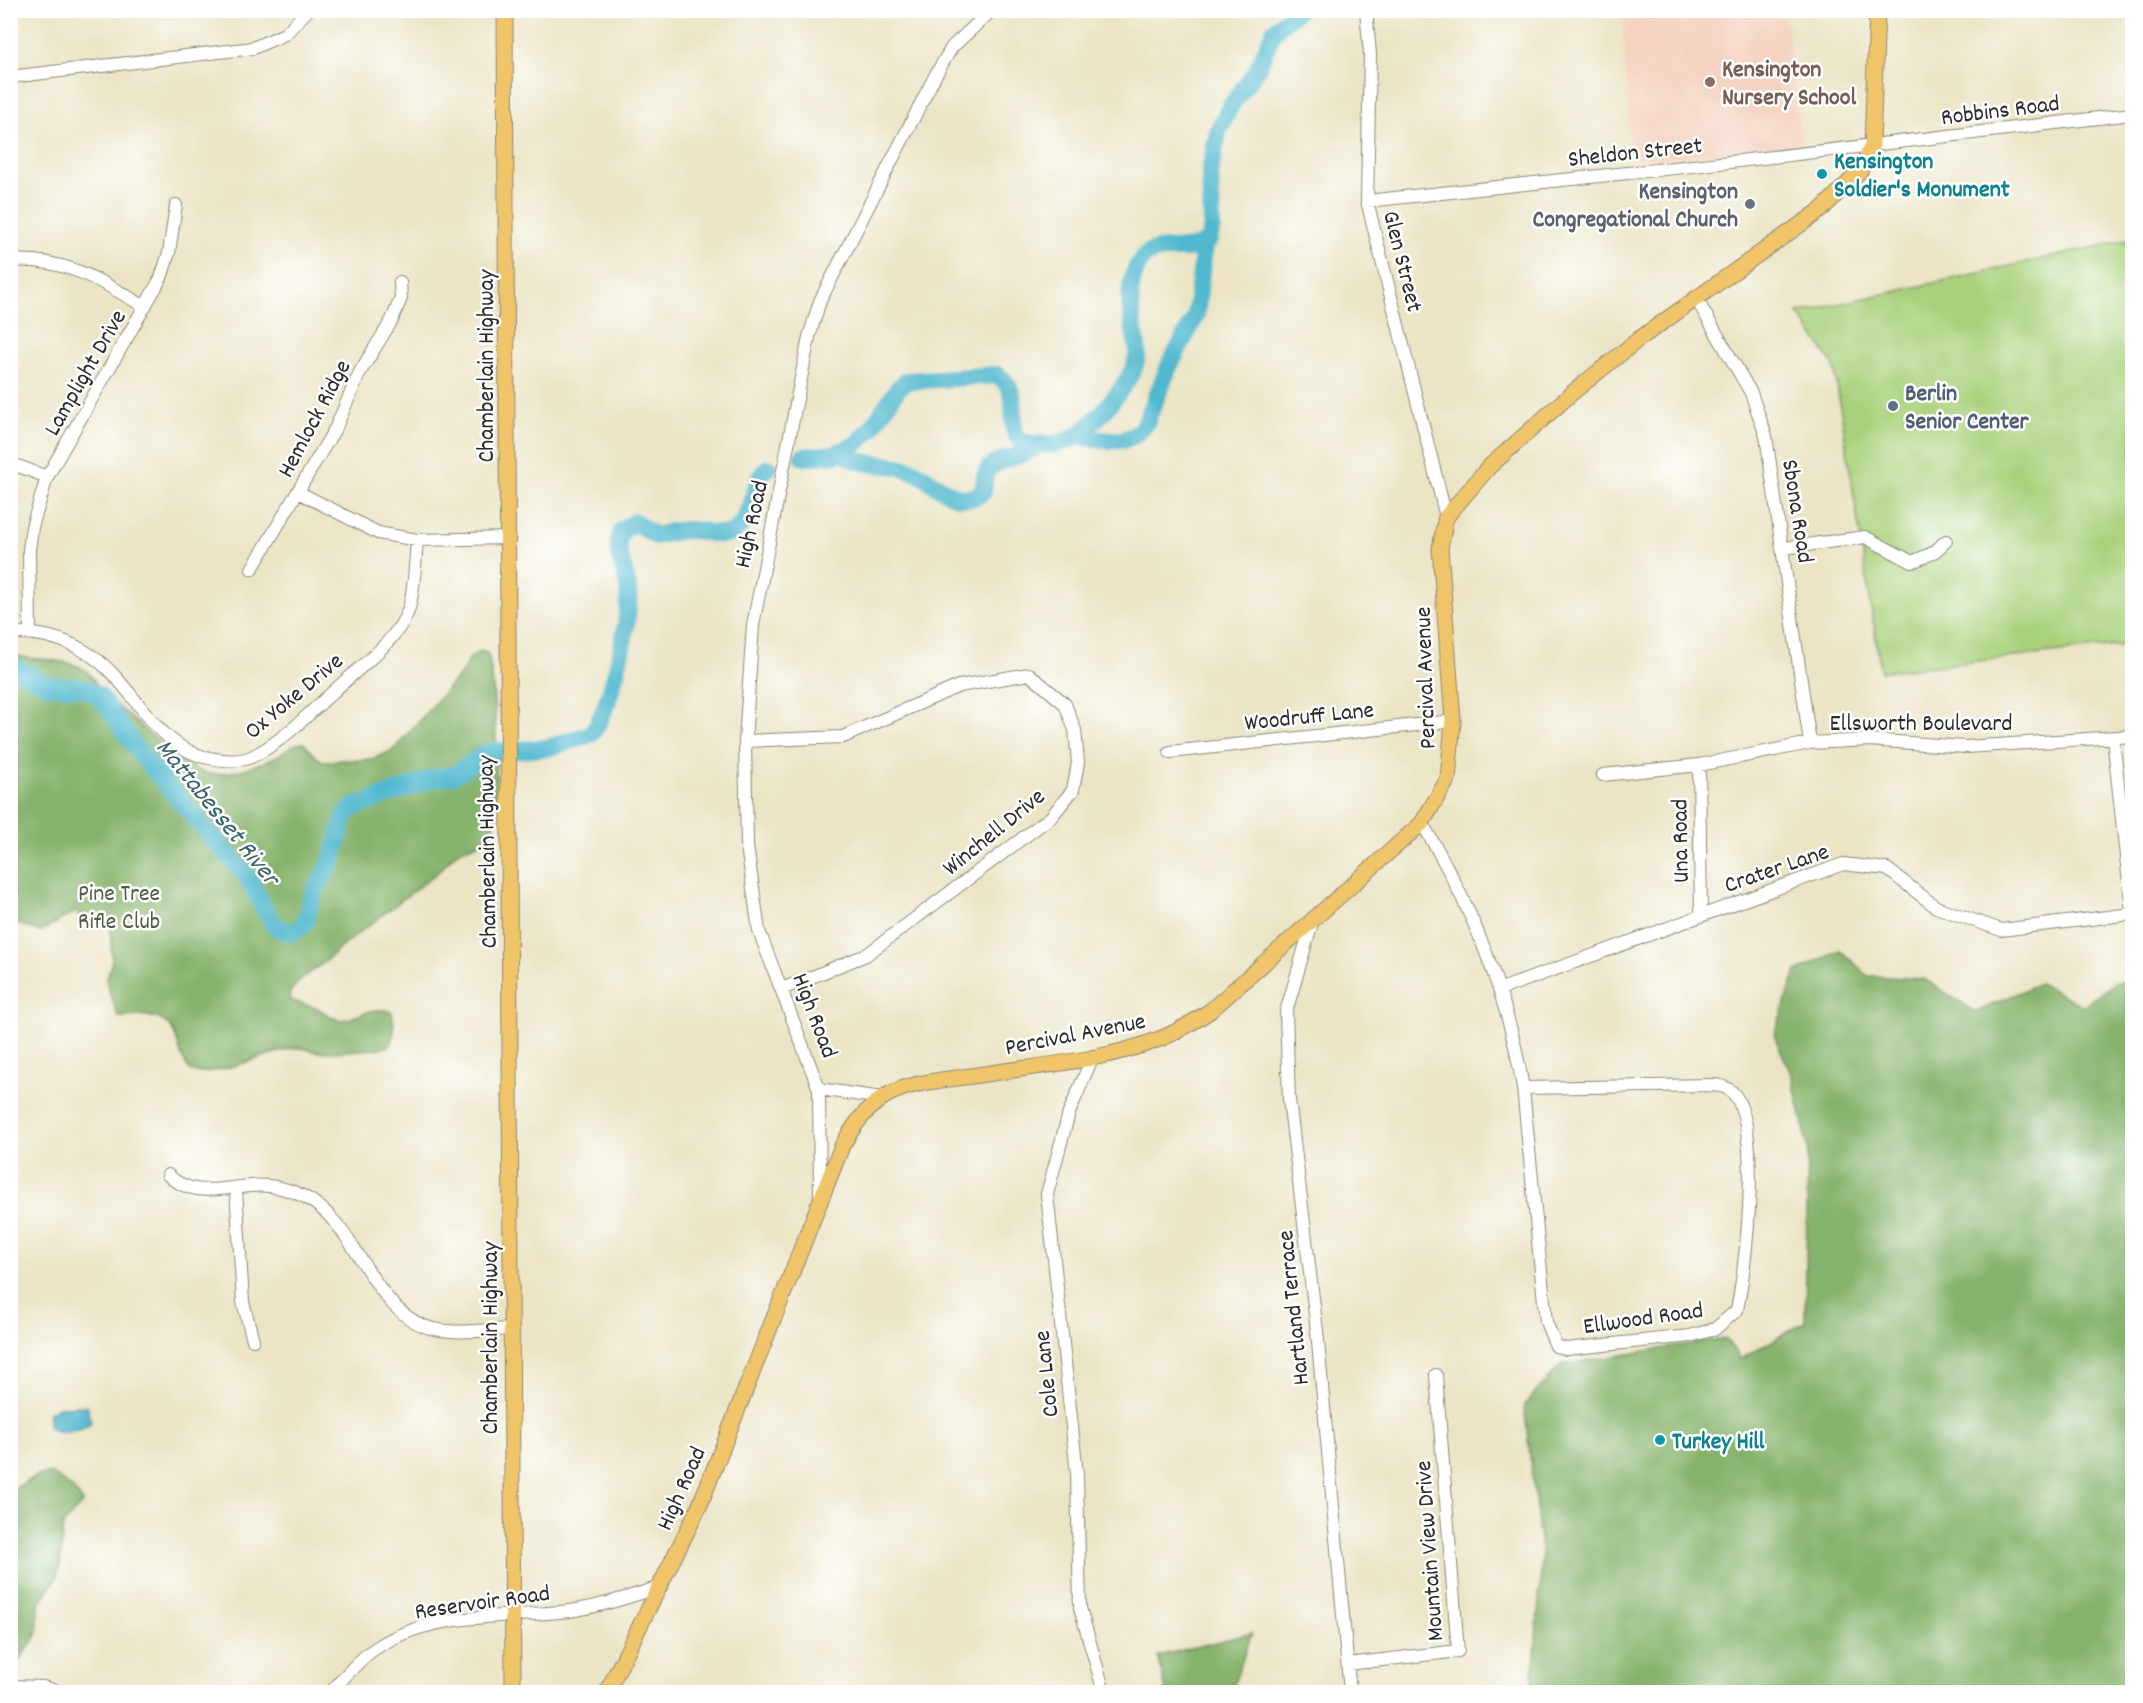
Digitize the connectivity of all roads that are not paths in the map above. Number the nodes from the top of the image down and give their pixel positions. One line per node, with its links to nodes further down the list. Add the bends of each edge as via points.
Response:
1 (308, 10): 6 (street, via 285,34 253,48)
2 (506, 10): 19 (main road, Chamberlain Highway)
3 (992, 10): 29 (street, High Road, via 952,46 934,76 813,320 753,625)
4 (1366, 10): 9 (street, Glen Street, via 1370,54)
5 (1877, 10): 8 (main road, Percival Avenue)
6 (10, 77)
7 (2133, 114): 8 (street, Robbins Road)
8 (1872, 145): 9 (street, Sheldon Street); 13 (main road, Percival Avenue, via 1860,171 1821,210)
9 (1367, 201): 18 (street, Glen Street)
10 (176, 205): 14 (street, Lamplight Drive, via 169,253)
11 (10, 261): 14 (street, via 71,267 97,277)
12 (400, 282): 17 (street, Hemlock Ridge, via 401,298 392,320 360,372 336,427)
13 (1697, 300): 18 (main road, Percival Avenue, via 1639,339 1572,393 1489,467); 22 (street, Sbona Road, via 1755,403 1766,436)
14 (145, 308): 16 (street, Lamplight Drive)
15 (10, 464): 16 (street)
16 (47, 477): 24 (street, Lamplight Drive, via 29,550)
17 (298, 492): 20 (street, via 378,533); 23 (street, Hemlock Ridge)
18 (1446, 517): 26 (main road, Percival Avenue, via 1440,548)
19 (508, 538): 20 (street); 47 (main road, Chamberlain Highway)
20 (417, 540): 24 (street, Ox Yoke Drive, via 408,610 399,627 295,726 271,746 248,758 204,758 181,748 93,657 56,638)
21 (1946, 541): 22 (street, via 1933,553 1912,562 1865,537)
22 (1784, 548): 30 (street, Sbona Road)
23 (252, 569)
24 (30, 632): 25 (street, Ox Yoke Drive)
25 (10, 633)
26 (1453, 721): 31 (street, Woodruff Lane); 34 (main road, Percival Avenue, via 1448,779)
27 (2133, 736): 28 (street, Ellsworth Boulevard)
28 (2113, 738): 30 (street, Ellsworth Boulevard, via 1966,747 1869,740); 35 (street)
29 (745, 741): 38 (street, High Road, via 747,846 758,921); 38 (street, Winchell Drive, via 843,737 959,686 1029,674 1065,704 1075,730 1078,763 1073,790 1051,818 866,955)
30 (1810, 743): 32 (street, Ellsworth Boulevard)
31 (1170, 752)
32 (1699, 765): 33 (street, Ellsworth Boulevard); 36 (street, Una Road)
33 (1603, 775)
34 (1422, 823): 37 (main road, Percival Avenue); 39 (street, Ellwood Road, via 1481,939)
35 (2133, 912): 36 (street, Crater Lane, via 2001,930 1936,907 1887,869 1843,864)
36 (1701, 916): 39 (street, Crater Lane)
37 (1312, 923): 40 (main road, Percival Avenue, via 1210,1011 1185,1027 1157,1040); 52 (street, Hartland Terrace, via 1286,1012 1289,1100 1317,1331)
38 (782, 989): 42 (street, High Road)
39 (1501, 989): 41 (street, Ellwood Road)
40 (1093, 1056): 43 (main road, Percival Avenue, via 943,1080); 58 (street, Cole Lane, via 1069,1113 1047,1194 1077,1474 1080,1608)
41 (1523, 1088): 41 (street, Ellwood Road, via 1546,1322 1557,1346 1566,1349 1690,1336 1725,1322 1737,1310 1750,1206 1743,1111 1734,1094 1725,1086 1714,1085)
42 (819, 1089): 43 (street, High Road); 46 (street, High Road)
43 (882, 1098): 46 (main road, Percival Avenue, via 854,1126 842,1146)
44 (168, 1175): 45 (street, via 183,1187 196,1190)
45 (236, 1188): 47 (street, via 270,1186 316,1203 340,1227 384,1292 415,1322 446,1331); 48 (street, via 243,1302)
46 (820, 1202): 50 (main road, High Road, via 716,1467)
47 (512, 1329): 51 (main road, Chamberlain Highway)
48 (253, 1340)
49 (1436, 1375): 52 (street, Mountain View Drive, via 1458,1651)
50 (657, 1588): 51 (street, Reservoir Road, via 600,1606); 57 (main road, High Road)
51 (514, 1613): 55 (street, Reservoir Road, via 410,1630 371,1651); 56 (main road, Chamberlain Highway)
52 (1348, 1664): 59 (street, Hartland Terrace)
53 (10, 1686): 54 (street)
54 (60, 1692)
55 (331, 1692)
56 (513, 1692)
57 (607, 1692)
58 (1104, 1692)
59 (1350, 1692)

